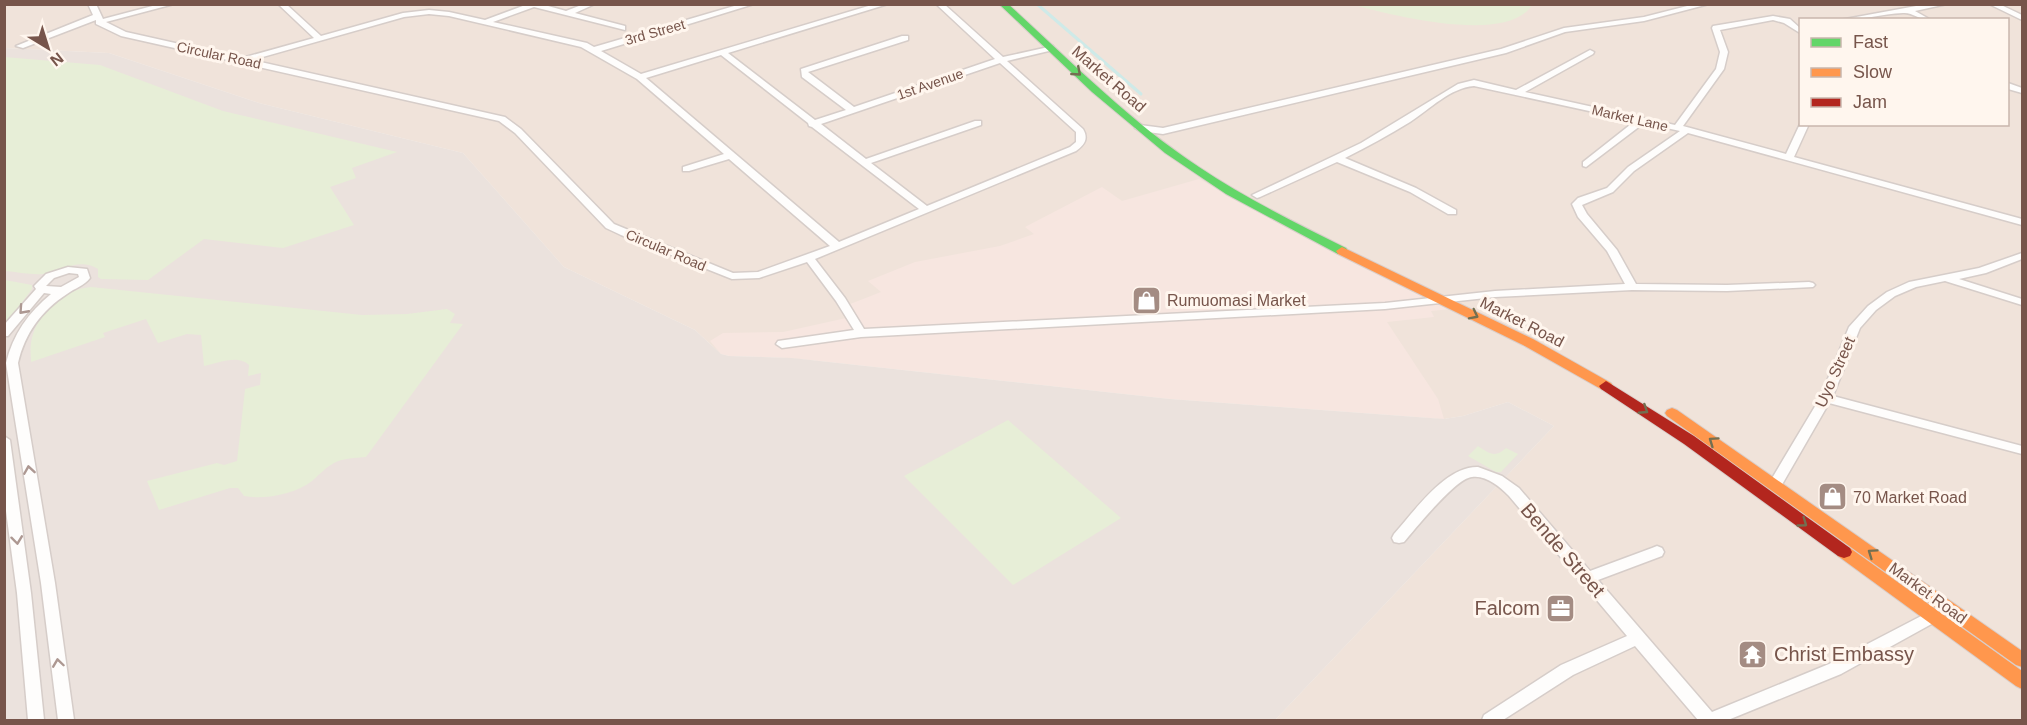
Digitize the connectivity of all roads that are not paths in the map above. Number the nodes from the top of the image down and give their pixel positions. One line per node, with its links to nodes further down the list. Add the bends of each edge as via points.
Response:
1 (92, 4): 28 (street)
2 (171, 4): 28 (street)
3 (281, 4): 32 (street)
4 (397, 4): 22 (street)
5 (426, 4): 22 (street)
6 (592, 4): 24 (street)
7 (718, 4): 20 (street)
8 (751, 4): 20 (street, 3rd Street)
9 (845, 4): 23 (street)
10 (885, 4): 23 (street)
11 (939, 4): 40 (street, Circular Road)
12 (1003, 4): 35 (main road, Market Road)
13 (1018, 4): 50 (main road, Market Road)
14 (1706, 4): 50 (street, via 1644,19 1564,30 1503,51)
15 (1877, 4): 21 (street)
16 (1944, 4): 19 (street)
17 (1992, 4): 27 (street)
18 (535, 5): 24 (street); 29 (street)
19 (1907, 9): 21 (street); 26 (street)
20 (728, 11): 36 (street, 3rd Street)
21 (1897, 11): 25 (street)
22 (404, 13): 29 (street, via 437,12); 32 (street)
23 (855, 13): 38 (street)
24 (566, 14): 30 (street)
25 (1856, 18)
26 (1924, 18)
27 (2022, 18)
28 (98, 20): 34 (street); 39 (street, Circular Road, via 124,34)
29 (486, 22): 36 (street)
30 (622, 28)
31 (1799, 28): 49 (street, via 1773,18 1716,28 1724,52 1720,69)
32 (319, 38): 39 (street)
33 (904, 38): 43 (street, via 804,72)
34 (20, 46)
35 (1050, 48): 40 (street, 1st Avenue); 48 (main road, Market Road, one-way to 48)
36 (594, 50): 41 (street)
37 (1590, 52): 42 (street)
38 (723, 53): 41 (street); 46 (street)
39 (243, 60): 63 (street, Circular Road, via 502,119 610,225 721,273 759,275)
40 (1000, 60): 43 (street, 1st Avenue); 58 (street, Circular Road, via 1080,131 1080,144)
41 (640, 77): 51 (street)
42 (1518, 92): 44 (street, Market Lane); 53 (street, Market Lane, via 1467,83 1443,95 1406,123)
43 (852, 110): 46 (street, 1st Avenue)
44 (1641, 120): 49 (street, Market Lane); 55 (street)
45 (978, 123): 54 (street)
46 (812, 124): 54 (street)
47 (1805, 126): 52 (street)
48 (1140, 128): 50 (street); 70 (main road, Market Road, via 1242,200)
49 (1682, 129): 52 (street, Market Lane); 66 (street, via 1610,190 1577,204 1612,250)
50 (1163, 131): 57 (main road, Market Road, via 1205,164)
51 (731, 155): 56 (street); 61 (street)
52 (1789, 158): 60 (street, Market Lane)
53 (1337, 159): 57 (street, Market Lane); 59 (street, via 1413,190)
54 (863, 163): 58 (street)
55 (1586, 164)
56 (686, 169)
57 (1257, 195): 69 (main road, Market Road)
58 (926, 210): 61 (street, Circular Road)
59 (1452, 212)
60 (2022, 222)
61 (837, 246): 63 (street, Circular Road)
62 (2022, 256): 64 (street, Uyo Street)
63 (809, 258): 73 (street)
64 (1948, 278): 71 (street); 75 (street, Uyo Street, via 1913,284 1872,308 1855,327)
65 (1809, 285): 66 (street)
66 (1632, 287): 69 (street)
67 (42, 289): 68 (street); 68 (street, via 40,286 56,273 74,269 85,273 85,278); 72 (street, one-way to 72)
68 (66, 289): 87 (street, one-way to 68, via 12,363 22,331 49,300)
69 (1466, 297): 70 (street); 78 (main road, Market Road, one-way to 69, via 1608,372)
70 (1445, 301): 73 (street); 82 (main road, Market Road, one-way to 82, via 1571,366 1646,411)
71 (2022, 302)
72 (4, 333)
73 (861, 333): 74 (street)
74 (782, 344)
75 (1826, 398): 77 (street); 78 (street, Uyo Street)
76 (4, 440): 86 (street, one-way to 86)
77 (2022, 450)
78 (1775, 485): 84 (main road, Market Road, one-way to 78)
79 (1398, 538): 81 (street, Bende Street, via 1458,477 1475,472 1505,483)
80 (1658, 552): 81 (street)
81 (1588, 578): 83 (street, Bende Street)
82 (1932, 617): 85 (main road, Market Road); 89 (street, Bende Street, via 1835,669)
83 (1639, 637): 88 (street, via 1567,670); 89 (street, Bende Street)
84 (2022, 660)
85 (2022, 681)
86 (36, 720)
87 (66, 720)
88 (1490, 720)
89 (1709, 720)

